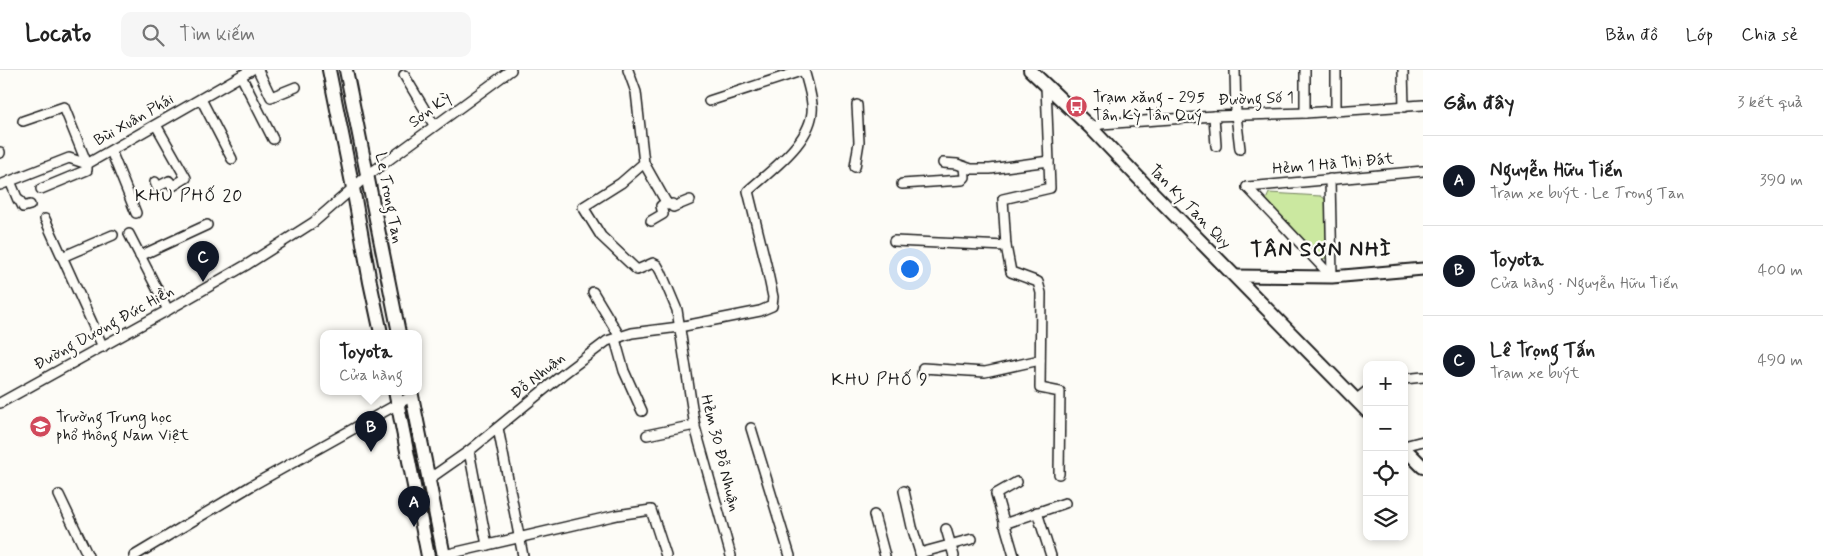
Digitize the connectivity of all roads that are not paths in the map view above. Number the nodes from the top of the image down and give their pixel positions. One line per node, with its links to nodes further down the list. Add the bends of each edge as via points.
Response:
1 (251, 70): 14 (street, Bùi Xuân Phái)
2 (258, 70): 16 (street, via 271,97)
3 (329, 70): 48 (main road, Le Trong Tan)
4 (346, 70): 42 (main road, Le Trong Tan)
5 (628, 70): 36 (street, via 636,92)
6 (804, 70): 18 (street); 68 (street, Đỗ Nhuận, via 813,106 808,127 798,146 748,191 766,264 772,306)
7 (1030, 70): 15 (main road, Tan Ky Tan Quy)
8 (1235, 70): 24 (street)
9 (1304, 70): 23 (street)
10 (1336, 70): 22 (street)
11 (1403, 70): 21 (street)
12 (508, 71): 28 (street, Sơn Kỳ)
13 (404, 75): 28 (street)
14 (241, 76): 17 (street, Bùi Xuân Phái); 30 (street)
15 (1046, 86): 29 (main road, Tan Ky Tan Quy); 35 (street)
16 (296, 87)
17 (201, 99): 27 (street, Bùi Xuân Phái); 34 (street)
18 (709, 101)
19 (857, 104): 39 (street)
20 (1423, 105): 21 (street, Đường Số 1)
21 (1404, 106): 22 (street, Đường Số 1)
22 (1336, 110): 23 (street, Đường Số 1)
23 (1305, 112): 24 (street, Đường Số 1)
24 (1236, 115): 25 (street, Đường Số 1); 32 (street)
25 (1214, 116): 29 (street, Đường Số 1, via 1101,124); 31 (street)
26 (23, 121): 38 (street, via 64,107)
27 (156, 125): 33 (street, Bùi Xuân Phái); 45 (street, via 186,178 173,186 169,181 157,187)
28 (434, 125): 42 (street, Sơn Kỳ)
29 (1091, 128): 64 (main road, Tan Ky Tan Quy)
30 (274, 139)
31 (1216, 146)
32 (1240, 148)
33 (111, 150): 38 (street, Bùi Xuân Phái); 53 (street)
34 (232, 159)
35 (1049, 161): 40 (street, via 990,169); 60 (street, via 1050,188 1003,199)
36 (644, 163): 51 (street); 68 (street, Hẻm 30 Đỗ Nhuận, via 622,183 583,208 601,236 637,270 653,263 657,265 677,310)
37 (943, 163): 40 (street)
38 (87, 164): 44 (street, Bùi Xuân Phái, via 69,158); 49 (street, via 87,170)
39 (855, 167)
40 (964, 167): 46 (street, via 965,177 962,180)
41 (1423, 171): 43 (street, Hẻm 1 Hà Thị Đát)
42 (368, 175): 48 (street, Đường Dương Đức Hiền); 70 (main road, Le Trong Tan)
43 (1330, 179): 65 (street); 65 (street, Hẻm 1 Hà Thị Đát, via 1247,187)
44 (10, 182): 47 (street, Bùi Xuân Phái); 52 (street, via 23,207)
45 (155, 182)
46 (902, 184)
47 (0, 186)
48 (353, 188): 67 (street, Đường Dương Đức Hiền, via 314,222); 69 (main road, Le Trong Tan)
49 (41, 189)
50 (690, 200): 51 (street, via 673,207)
51 (666, 202): 55 (street, via 661,206 663,214)
52 (30, 205)
53 (136, 213)
54 (46, 219): 62 (street)
55 (651, 221)
56 (207, 225): 61 (street)
57 (129, 234): 61 (street)
58 (114, 235): 62 (street)
59 (894, 241): 60 (street)
60 (1006, 246): 73 (street, via 1011,272 1038,282 1040,287)
61 (140, 256): 67 (street)
62 (62, 257): 72 (street)
63 (1423, 269): 65 (street)
64 (1235, 276): 65 (street); 81 (main road, Tan Ky Tan Quy)
65 (1332, 277)
66 (593, 292): 71 (street)
67 (168, 310): 72 (street, Đường Dương Đức Hiền)
68 (679, 327): 71 (street, Đỗ Nhuận); 86 (street, Hẻm 30 Đỗ Nhuận)
69 (380, 330)
70 (398, 330)
71 (618, 338): 85 (street, via 624,371); 87 (street, Đỗ Nhuận, via 607,342 562,375)
72 (103, 347): 82 (street, Đường Dương Đức Hiền)
73 (1040, 360): 74 (street, via 985,372 923,368); 95 (street, via 1040,388 1060,392)
74 (922, 375)
75 (1423, 377): 76 (street)
76 (1408, 379)
77 (1363, 394): 81 (street)
78 (396, 395): 83 (main road)
79 (409, 395): 83 (street)
80 (411, 395): 96 (main road)
81 (1356, 400): 84 (main road, Tan Ky Tan Quy)
82 (0, 403)
83 (398, 404): 109 (street, via 251,486); 113 (main road)
84 (1363, 407)
85 (642, 411)
86 (695, 425): 89 (street); 116 (street, Hẻm 30 Đỗ Nhuận)
87 (498, 428): 92 (street, Đỗ Nhuận); 105 (street)
88 (752, 428): 117 (street)
89 (647, 435)
90 (1423, 441): 91 (street)
91 (1408, 446)
92 (469, 451): 96 (street, Đỗ Nhuận); 107 (street)
93 (1408, 451): 94 (main road)
94 (1423, 467)
95 (1059, 474)
96 (429, 479): 110 (main road)
97 (1017, 482): 103 (street, via 996,494)
98 (904, 491): 111 (street)
99 (59, 495): 112 (street)
100 (1065, 503): 101 (street)
101 (1037, 512): 103 (street); 121 (street)
102 (874, 515): 118 (street)
103 (1004, 524): 120 (street)
104 (946, 528): 108 (street)
105 (519, 537): 107 (street); 114 (street); 115 (street, via 651,510)
106 (972, 539): 108 (street)
107 (487, 545): 110 (street)
108 (950, 546): 111 (street); 119 (street)
109 (138, 555)
110 (444, 555)
111 (921, 555)
112 (88, 556)
113 (428, 556)
114 (523, 556)
115 (666, 556)
116 (731, 556)
117 (790, 556)
118 (886, 556)
119 (954, 556)
120 (1014, 556)
121 (1051, 556)

